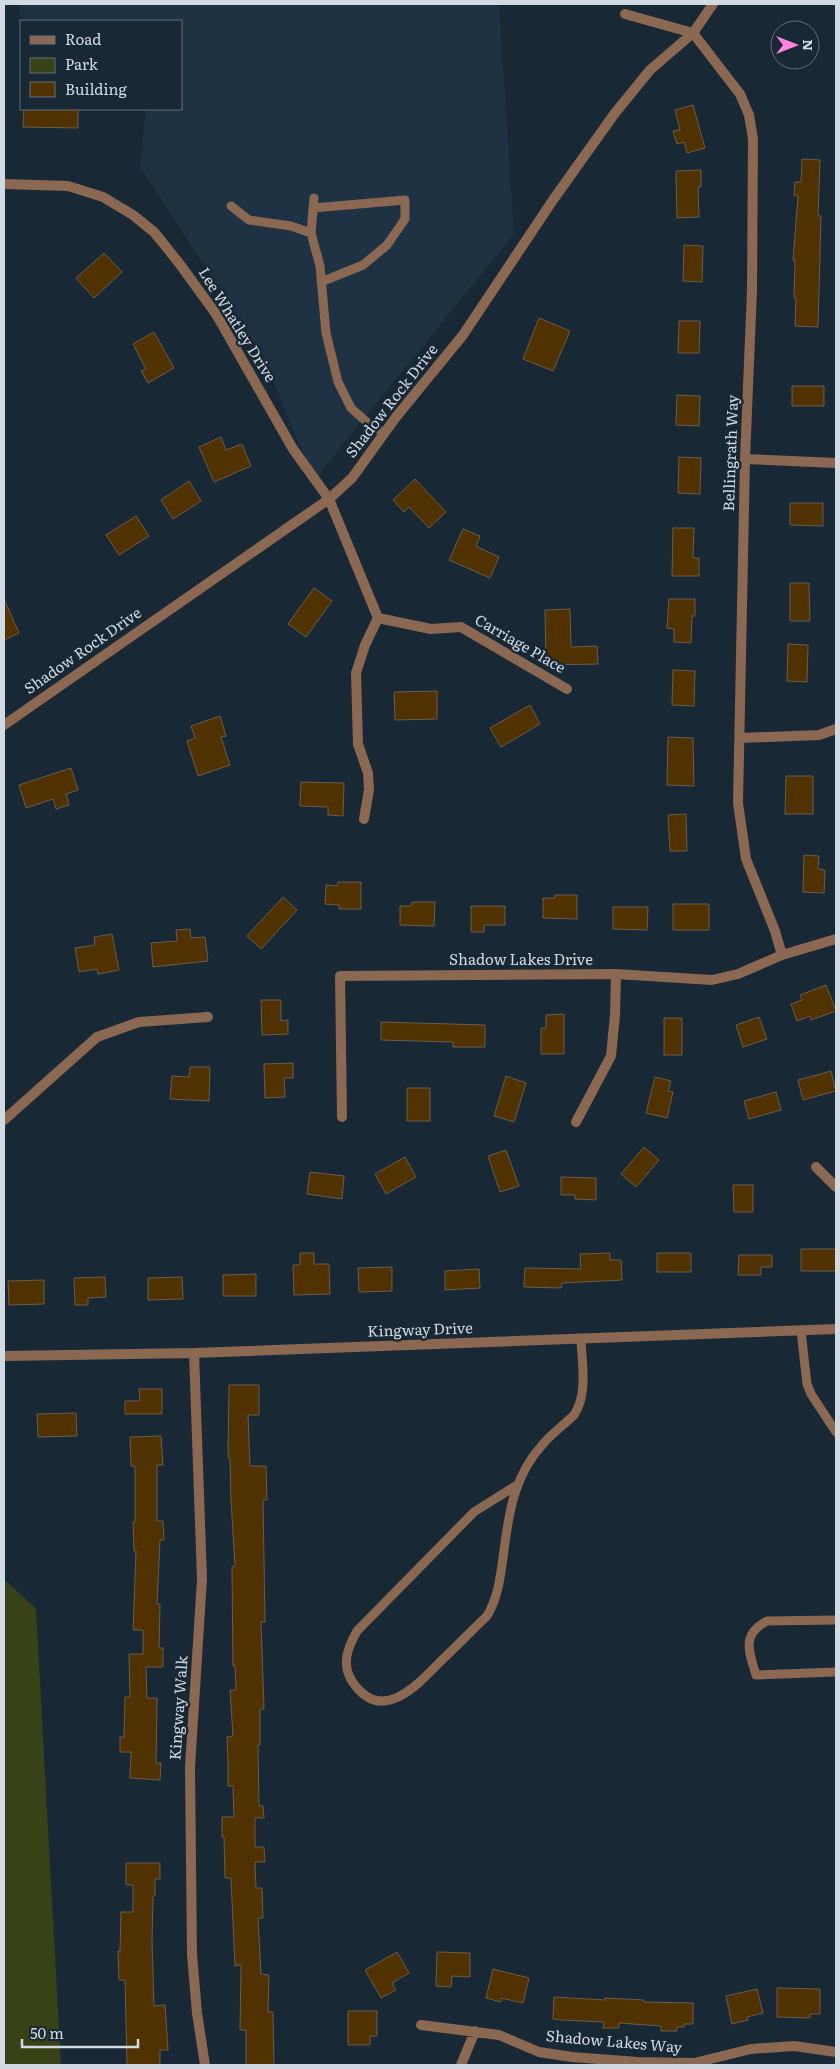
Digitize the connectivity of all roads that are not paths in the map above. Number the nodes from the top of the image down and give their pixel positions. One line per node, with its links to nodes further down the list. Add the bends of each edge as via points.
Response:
1 (713, 4): 3 (street, Shadow Rock Drive)
2 (624, 14): 3 (street)
3 (693, 33): 8 (street, Shadow Rock Drive, via 650,70 615,113 463,335); 9 (street, Bellingrath Way, via 740,94 749,115 753,139 752,290)
4 (4, 184): 11 (street, Lee Whatley Drive, via 68,186 103,197 154,232 216,314 293,449)
5 (231, 206): 6 (lane, via 249,220 291,226)
6 (311, 233): 7 (lane); 7 (lane, via 313,203 405,200 405,219 386,245 363,265)
7 (321, 282): 8 (lane, via 326,334 338,382 351,408)
8 (384, 433): 11 (street, Shadow Rock Drive, via 352,478)
9 (745, 459): 10 (street); 16 (street, Bellingrath Way)
10 (836, 463)
11 (329, 499): 12 (street); 14 (street, Shadow Rock Drive)
12 (378, 618): 13 (street, Carriage Place, via 431,629 461,627); 17 (street, via 356,673 358,744 368,773 369,790)
13 (567, 689)
14 (4, 725)
15 (836, 729): 16 (street, via 819,735)
16 (740, 738): 19 (street, Bellingrath Way, via 738,803 746,859)
17 (364, 819)
18 (836, 939): 19 (street, Shadow Lakes Drive)
19 (782, 954): 20 (street, Shadow Lakes Drive, via 738,974 712,980)
20 (616, 974): 22 (street, Shadow Lakes Drive, via 340,976); 24 (street, via 611,1056)
21 (208, 1017): 23 (street, via 139,1022 97,1037)
22 (342, 1117)
23 (4, 1120)
24 (576, 1122)
25 (816, 1167): 26 (street)
26 (836, 1187)
27 (836, 1329): 28 (street, Kingway Drive)
28 (801, 1331): 29 (street, Kingway Drive); 32 (lane, via 807,1384)
29 (581, 1340): 30 (street, Kingway Drive); 33 (lane, via 582,1388 578,1408 537,1450)
30 (194, 1353): 31 (street, Kingway Drive); 40 (street, Kingway Walk, via 202,1579 191,1738 192,1955)
31 (4, 1356)
32 (836, 1432)
33 (517, 1485): 33 (lane, via 474,1512 357,1631 348,1650 347,1668 357,1688 368,1699 390,1700 411,1691 487,1616 495,1600 509,1508)
34 (836, 1620): 35 (lane, via 767,1621 751,1635 748,1647 756,1675)
35 (836, 1672)
36 (421, 2025): 37 (street, Shadow Lakes Way)
37 (475, 2031): 39 (street, Shadow Lakes Way, via 499,2035 539,2052); 41 (street)
38 (836, 2052): 39 (street, Shadow Lakes Way, via 794,2046 751,2049 694,2063)
39 (638, 2064)
40 (205, 2065)
41 (461, 2065)

